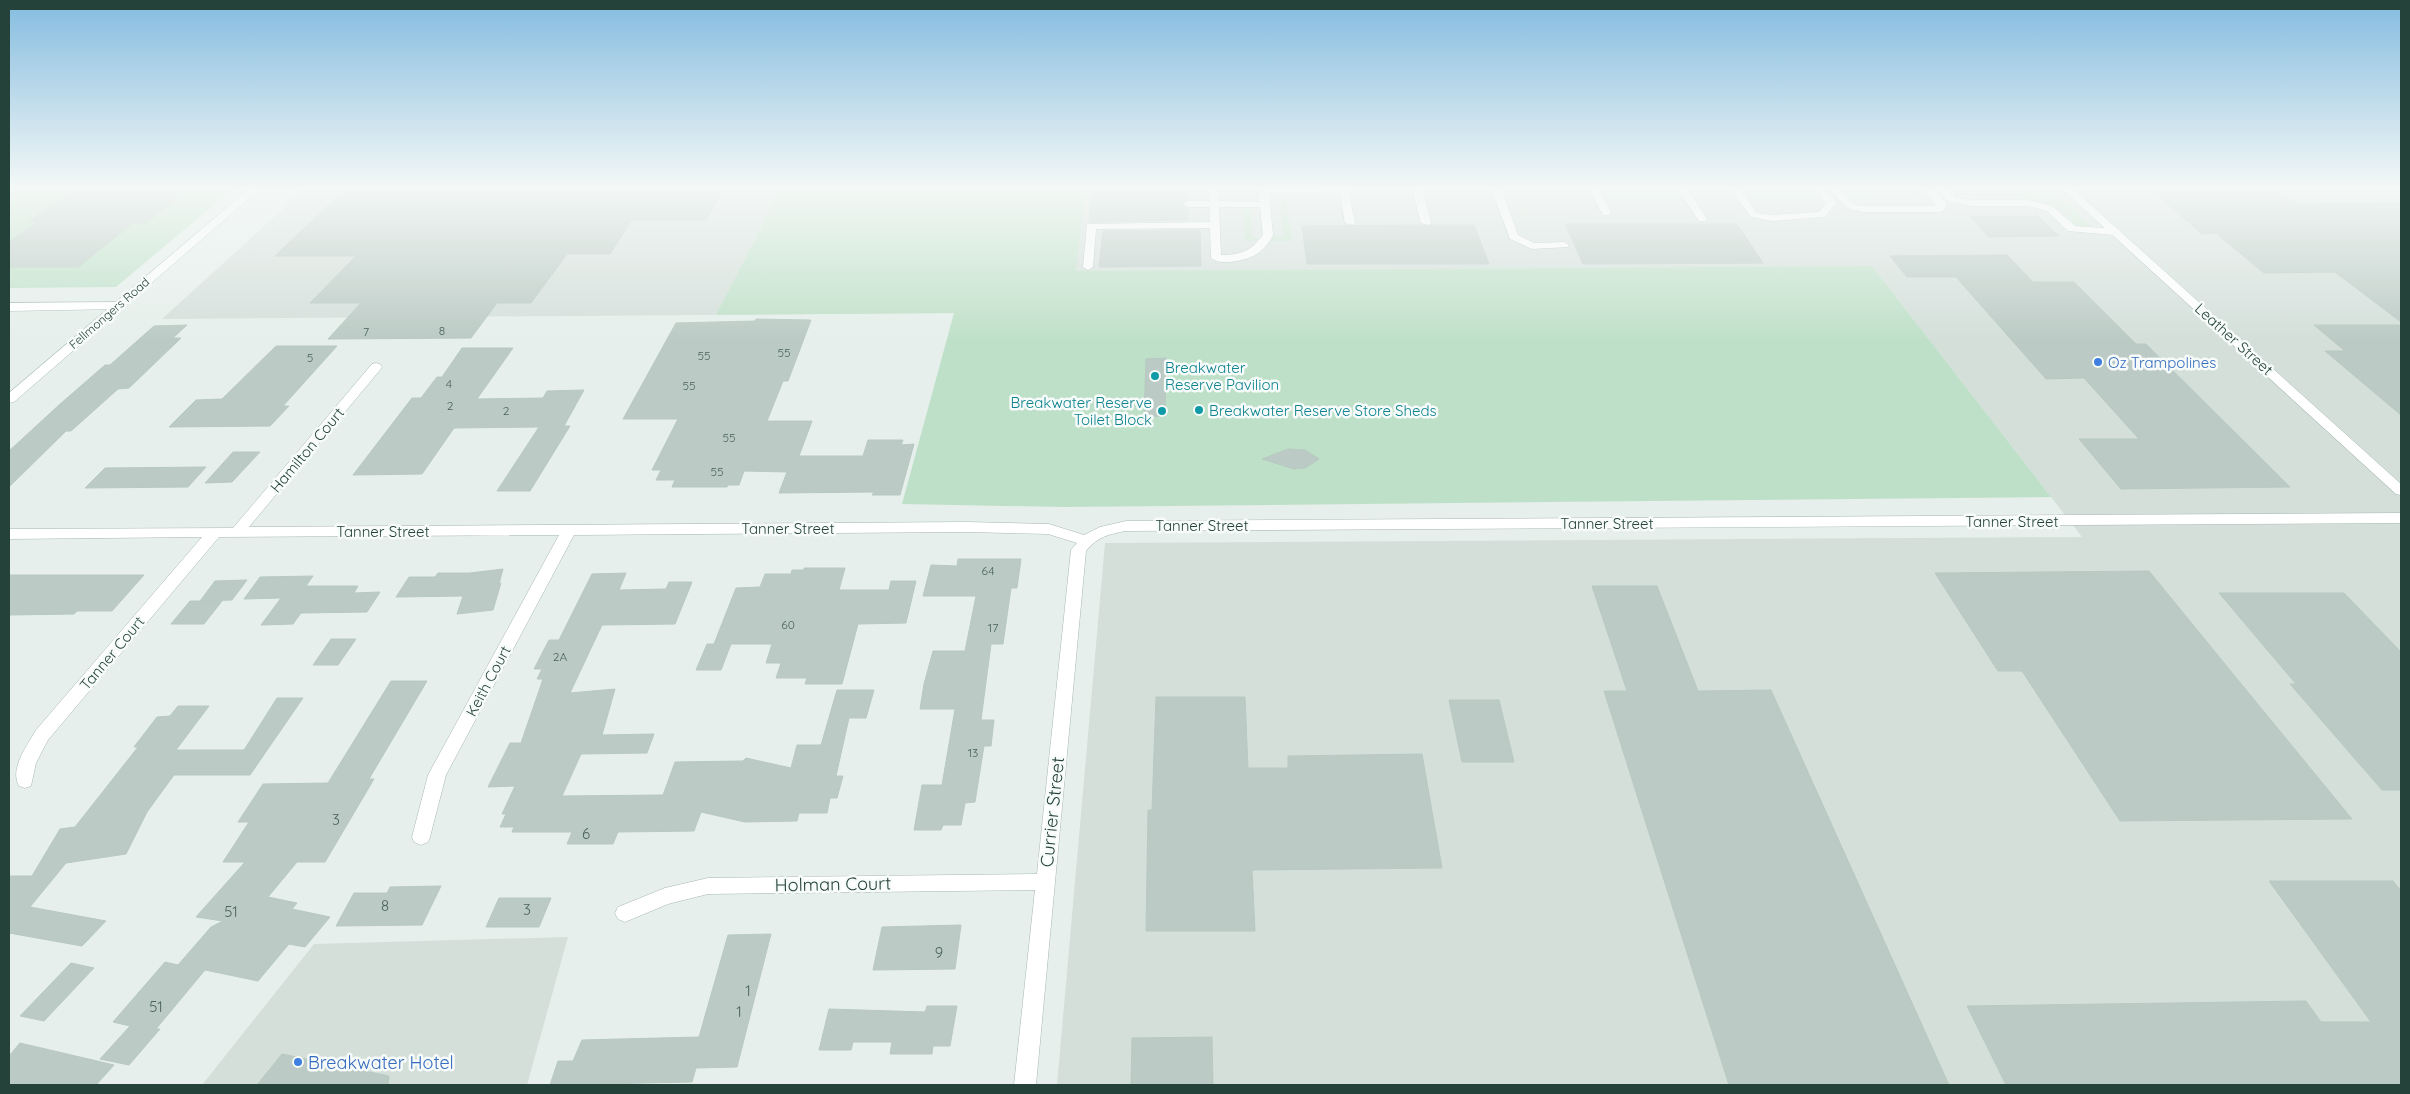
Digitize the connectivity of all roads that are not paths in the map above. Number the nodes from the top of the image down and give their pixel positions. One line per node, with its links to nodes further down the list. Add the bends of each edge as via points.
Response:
1 (195, 239): 9 (street, Fellmongers Road)
2 (1091, 239): 8 (lane)
3 (1216, 239): 4 (lane, via 1216,258 1242,258 1262,247)
4 (1266, 239)
5 (1518, 239): 7 (lane, via 1532,246)
6 (2123, 239): 13 (street, Leather Street)
7 (1564, 246)
8 (1088, 267)
9 (116, 306): 10 (street); 12 (street, Fellmongers Road)
10 (9, 307)
11 (376, 367): 16 (street, Hamilton Court)
12 (9, 399)
13 (2401, 491)
14 (2401, 518): 19 (street, Tanner Street, via 1126,526 1097,531)
15 (569, 530): 16 (street, Tanner Street); 19 (street, Tanner Street, via 1025,528 1049,529); 21 (street, Keith Court, via 437,775)
16 (237, 532): 17 (street, Tanner Street)
17 (214, 533): 18 (street, Tanner Street); 20 (street, Tanner Court, via 42,734 27,763)
18 (9, 534)
19 (1085, 540): 22 (street, Currier Street, via 1079,550)
20 (25, 781)
21 (421, 837)
22 (1045, 882): 23 (street, Holman Court, via 708,886 665,896); 24 (street, Currier Street)
23 (625, 913)
24 (1025, 1085)

